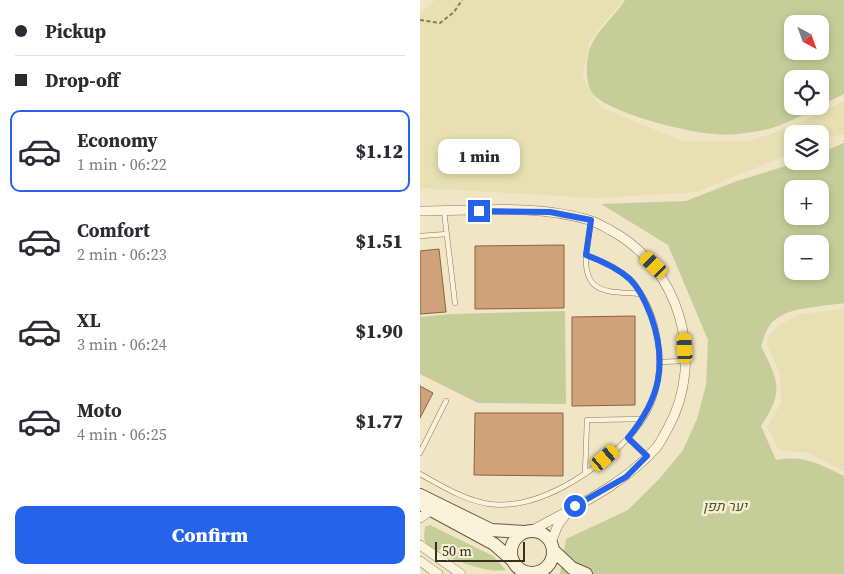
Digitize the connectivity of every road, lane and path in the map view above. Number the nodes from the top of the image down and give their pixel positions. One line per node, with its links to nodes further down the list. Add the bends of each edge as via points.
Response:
1 (462, 0): 2 (path, via 454,12 440,23)
2 (420, 20)
3 (420, 211): 4 (street)
4 (444, 211): 5 (street, via 550,212); 6 (lane)
5 (591, 220): 8 (lane); 11 (street, via 626,238 654,265 673,298 684,334)
6 (447, 234): 7 (lane); 10 (lane)
7 (420, 236)
8 (586, 255): 9 (lane, via 620,271); 9 (lane, via 587,277 595,287)
9 (641, 294): 12 (lane, via 654,326)
10 (455, 304)
11 (686, 361): 12 (lane); 17 (street, via 678,410 658,446)
12 (660, 362): 14 (lane, via 658,385)
13 (446, 401): 16 (lane)
14 (643, 419): 15 (lane); 19 (lane, via 587,420)
15 (628, 438): 17 (lane); 19 (lane)
16 (420, 453)
17 (647, 456): 21 (street, via 626,477)
18 (420, 474): 19 (lane, via 471,500 490,504 509,504 546,495)
19 (585, 474)
20 (424, 502): 22 (street); 23 (street, via 491,530); 26 (street, via 494,544)
21 (569, 509): 23 (street); 25 (street, via 558,525)
22 (420, 518)
23 (528, 531): 25 (street, via 541,532); 26 (street, via 512,544)
24 (420, 545): 31 (street)
25 (552, 546): 29 (street, via 552,561); 32 (street, via 572,568)
26 (512, 559): 29 (street, via 520,570)
27 (422, 562): 28 (street); 30 (lane)
28 (436, 573)
29 (541, 573)
30 (423, 574)
31 (461, 574)
32 (586, 574)

